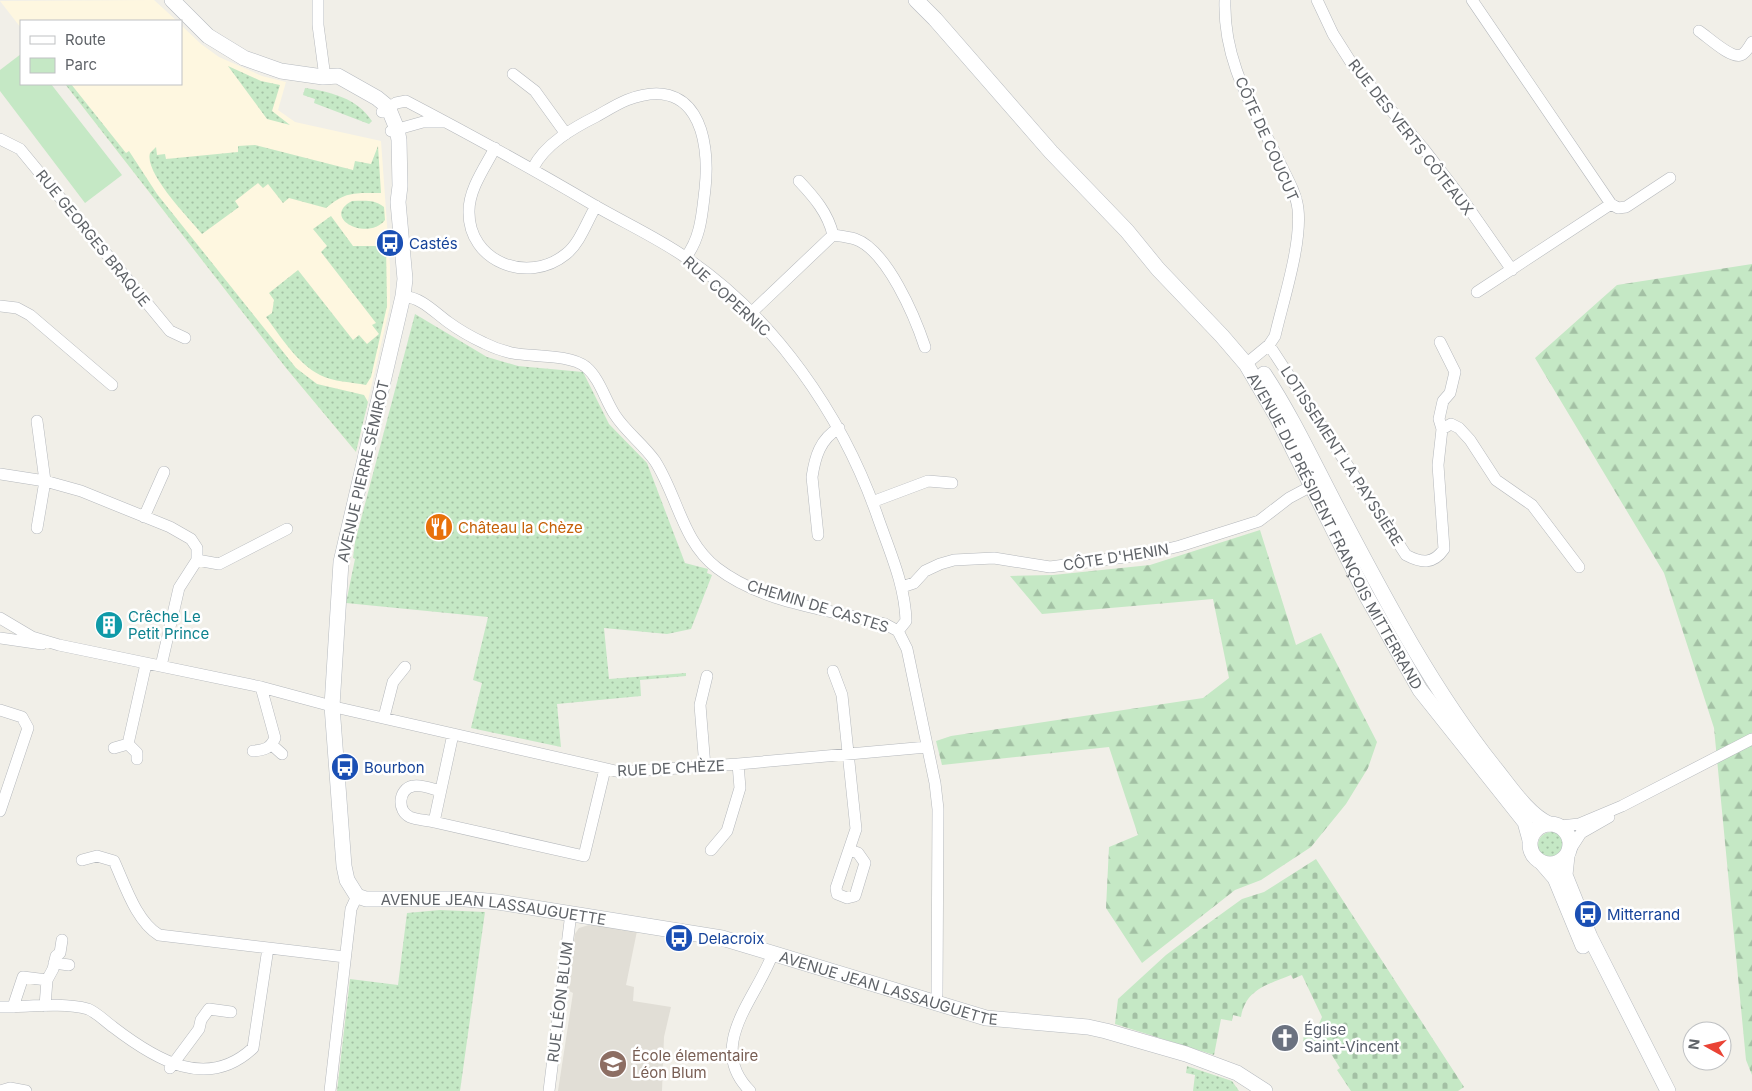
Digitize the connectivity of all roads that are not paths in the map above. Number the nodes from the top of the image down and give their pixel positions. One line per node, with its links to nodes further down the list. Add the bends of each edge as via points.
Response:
1 (172, 0): 10 (street, via 208,36 244,58 281,71)
2 (318, 0): 10 (street)
3 (916, 0): 33 (street, AVENUE DU PRÉSIDENT FRANÇOIS MITTERRAND, via 1051,152 1127,231 1163,263)
4 (1226, 0): 31 (street, CÔTE DE COUCUT, via 1226,39 1238,77 1297,201 1294,250 1275,336)
5 (1317, 0): 24 (street, RUE DES VERTS CÔTEAUX, via 1352,64 1424,148)
6 (1472, 0): 20 (street)
7 (1699, 31): 8 (street, via 1730,54 1738,56 1744,54)
8 (1752, 42)
9 (513, 74): 14 (street, via 534,91)
10 (323, 77): 11 (street)
11 (385, 110): 12 (street, RUE COPERNIC, via 406,101); 13 (street)
12 (445, 122): 13 (street, RUE COPERNIC, via 423,122); 16 (street, RUE COPERNIC)
13 (394, 130): 26 (street, AVENUE PIERRE SÉMIROT, via 392,176 398,202)
14 (566, 134): 17 (street, via 540,156); 23 (street, via 627,100 645,95 672,96 690,108 700,122 708,168 696,243)
15 (0, 139): 29 (street, RUE GEORGES BRAQUE, via 20,149 170,331)
16 (495, 148): 17 (street, RUE COPERNIC); 21 (street, via 471,195 469,210 470,228 489,257 520,269 550,263 566,254)
17 (533, 168): 21 (street, RUE COPERNIC)
18 (1670, 178): 20 (street, via 1626,207)
19 (799, 181): 22 (street, via 818,202)
20 (1610, 204): 24 (street)
21 (596, 206): 23 (street, RUE COPERNIC)
22 (833, 235): 28 (street); 32 (street, via 855,239 878,258 914,313)
23 (686, 258): 28 (street, RUE COPERNIC)
24 (1512, 270): 25 (street)
25 (1477, 292)
26 (403, 296): 52 (street, CHEMIN DE CASTES, via 424,302 468,336 487,344 511,353 569,360 587,368 595,376 615,415 665,478 686,530 698,549 735,581 789,600 878,622); 61 (street, AVENUE PIERRE SÉMIROT, via 342,554)
27 (0, 306): 34 (street, via 17,308 30,315)
28 (751, 313): 36 (street, RUE COPERNIC, via 795,363)
29 (185, 338)
30 (1440, 342): 37 (street, LOTISSEMENT LA PAYSSIÈRE, via 1455,372 1450,393 1440,409)
31 (1269, 345): 33 (street, CÔTE DE COUCUT); 37 (street, LOTISSEMENT LA PAYSSIÈRE, via 1406,555 1418,562 1438,558 1444,549 1438,465)
32 (926, 347)
33 (1250, 361): 42 (street, AVENUE DU PRÉSIDENT FRANÇOIS MITTERRAND, via 1287,412)
34 (112, 385)
35 (37, 421): 40 (street)
36 (838, 428): 43 (street, RUE COPERNIC); 47 (street, via 822,442 812,477)
37 (1442, 430): 49 (street, via 1451,424 1460,428 1496,480 1532,505)
38 (164, 472): 44 (street)
39 (0, 474): 40 (street)
40 (45, 481): 44 (street, via 82,491); 45 (street)
41 (952, 483): 43 (street, via 928,481)
42 (1317, 483): 50 (street, CÔTE D'HENIN, via 1289,498 1259,521 1180,546 1147,554 1050,567 994,558 954,560 925,571 914,583); 81 (street, AVENUE DU PRÉSIDENT FRANÇOIS MITTERRAND, via 1446,702 1534,813); 82 (street, AVENUE DU PRÉSIDENT FRANÇOIS MITTERRAND, via 1366,595 1420,690 1525,822)
43 (872, 502): 50 (street, RUE COPERNIC)
44 (144, 517): 48 (street, via 191,539 197,548)
45 (37, 528)
46 (287, 529): 48 (street, via 219,564)
47 (818, 536)
48 (197, 560): 56 (street, via 179,588)
49 (1579, 567)
50 (902, 587): 52 (street, RUE COPERNIC, via 906,621)
51 (0, 618): 54 (street, via 32,637)
52 (898, 631): 68 (street, CHEMIN DE CASTES, via 907,650)
53 (0, 638): 54 (street)
54 (59, 645): 55 (street, RUE DE CHÈZE)
55 (146, 664): 56 (street, RUE DE CHÈZE); 66 (street)
56 (161, 666): 60 (street, RUE DE CHÈZE)
57 (405, 667): 63 (street, via 393,682)
58 (833, 671): 72 (street, via 842,696)
59 (707, 676): 75 (street, via 700,705)
60 (261, 687): 61 (street, RUE DE CHÈZE); 67 (street, via 274,731)
61 (332, 706): 63 (street, RUE DE CHÈZE); 88 (street, AVENUE PIERRE SÉMIROT, via 344,866)
62 (0, 710): 79 (street, via 22,717 28,728)
63 (384, 717): 64 (street, RUE DE CHÈZE)
64 (453, 734): 76 (street, RUE DE CHÈZE); 77 (street)
65 (1752, 739): 78 (street)
66 (128, 744): 69 (street); 73 (street, via 137,753)
67 (272, 745): 70 (street, via 265,750); 71 (street)
68 (927, 747): 72 (street, RUE DE CHÈZE); 97 (street, CHEMIN DE CASTES, via 938,810 937,994)
69 (114, 748)
70 (253, 751)
71 (282, 754)
72 (848, 755): 74 (street, RUE DE CHÈZE); 84 (street, via 856,829)
73 (137, 759)
74 (738, 764): 75 (street, RUE DE CHÈZE); 83 (street, via 740,788 727,831)
75 (705, 767): 76 (street, RUE DE CHÈZE, via 620,772)
76 (605, 769): 80 (street, via 584,856)
77 (440, 791): 80 (street); 80 (street, via 415,785 408,787 401,804 410,817)
78 (1622, 806): 81 (street, via 1579,824); 85 (street, via 1581,833)
79 (0, 811)
80 (434, 822)
81 (1555, 825): 82 (street, via 1537,828); 85 (street, via 1568,832 1571,840)
82 (1530, 840): 87 (street, via 1532,854)
83 (711, 850)
84 (849, 850)
85 (1569, 853): 87 (street, via 1556,864); 110 (street, via 1566,875 1590,937)
86 (82, 860): 91 (street, via 97,856 114,861 134,904 150,930 159,935)
87 (1542, 863): 109 (street, via 1555,878 1592,965)
88 (356, 896): 89 (street, AVENUE JEAN LASSAUGUETTE, via 366,899 498,902); 93 (street, via 351,909)
89 (572, 913): 92 (street, AVENUE JEAN LASSAUGUETTE, via 722,938); 107 (street, RUE LÉON BLUM)
90 (62, 940): 94 (street, via 60,954)
91 (268, 948): 93 (street); 102 (street, via 253,1048 227,1071 208,1077 185,1075)
92 (773, 953): 97 (street, AVENUE JEAN LASSAUGUETTE); 108 (street, via 734,1032 733,1058)
93 (345, 956): 106 (street)
94 (54, 963): 95 (street); 96 (street)
95 (69, 965)
96 (47, 980): 98 (street); 100 (street, via 23,977)
97 (934, 1003): 103 (street, AVENUE JEAN LASSAUGUETTE, via 999,1020 1106,1031 1232,1070)
98 (45, 1006): 100 (street); 102 (street, via 90,1010)
99 (0, 1007): 100 (street)
100 (13, 1007)
101 (231, 1012): 102 (street, via 209,1009 199,1029)
102 (170, 1068)
103 (1258, 1089)
104 (0, 1091): 105 (street, via 10,1088)
105 (26, 1091)
106 (330, 1091)
107 (549, 1091)
108 (750, 1091)
109 (1657, 1091)
110 (1668, 1091)

